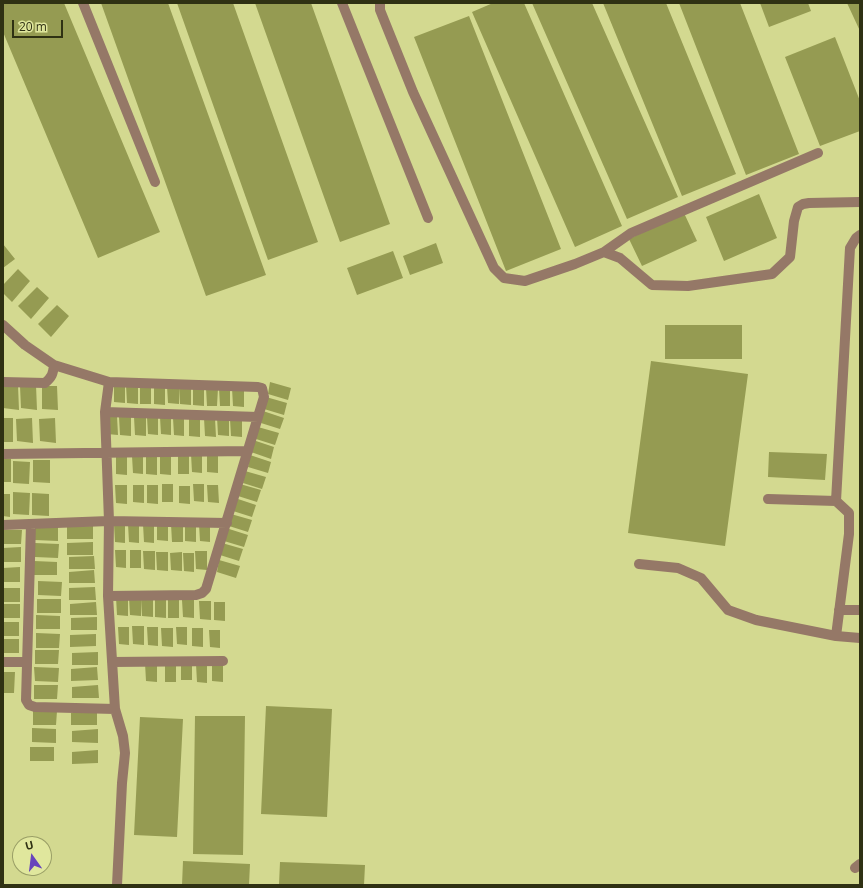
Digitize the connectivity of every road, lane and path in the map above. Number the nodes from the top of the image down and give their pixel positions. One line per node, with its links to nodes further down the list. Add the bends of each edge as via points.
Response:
1 (83, 3): 5 (street)
2 (342, 3): 7 (street)
3 (380, 3): 9 (street, via 380,10 413,92 494,268 504,278 525,281)
4 (818, 153): 9 (street, via 631,233)
5 (155, 182)
6 (860, 202): 9 (street, via 809,203 798,207 790,257 772,274 688,286 652,285 620,258)
7 (428, 218)
8 (860, 234): 20 (street, via 850,248)
9 (604, 252)
10 (3, 325): 11 (street, via 25,345)
11 (54, 365): 12 (street, via 51,379 45,383); 13 (street)
12 (3, 382)
13 (109, 382): 14 (street); 15 (street, via 258,387 262,388 264,397)
14 (105, 412): 15 (street); 16 (street)
15 (258, 417): 17 (street)
16 (105, 452): 17 (street); 18 (street); 21 (street)
17 (248, 452): 22 (street)
18 (3, 454)
19 (768, 499): 20 (street)
20 (836, 500): 27 (street, via 849,514 849,534)
21 (109, 520): 22 (street); 23 (street); 26 (street)
22 (227, 523): 26 (street, via 206,589 202,593)
23 (31, 524): 24 (street); 33 (street)
24 (3, 525)
25 (638, 564): 29 (street, via 678,568 701,578 728,610 756,620)
26 (108, 596): 34 (street)
27 (839, 610): 28 (street); 29 (street)
28 (860, 610)
29 (836, 636): 30 (street)
30 (860, 638)
31 (222, 661): 34 (street)
32 (3, 662): 33 (street)
33 (27, 662): 35 (street, via 26,700 29,705)
34 (112, 662): 35 (street)
35 (114, 709): 36 (street, via 123,736 125,753)
36 (117, 885)

